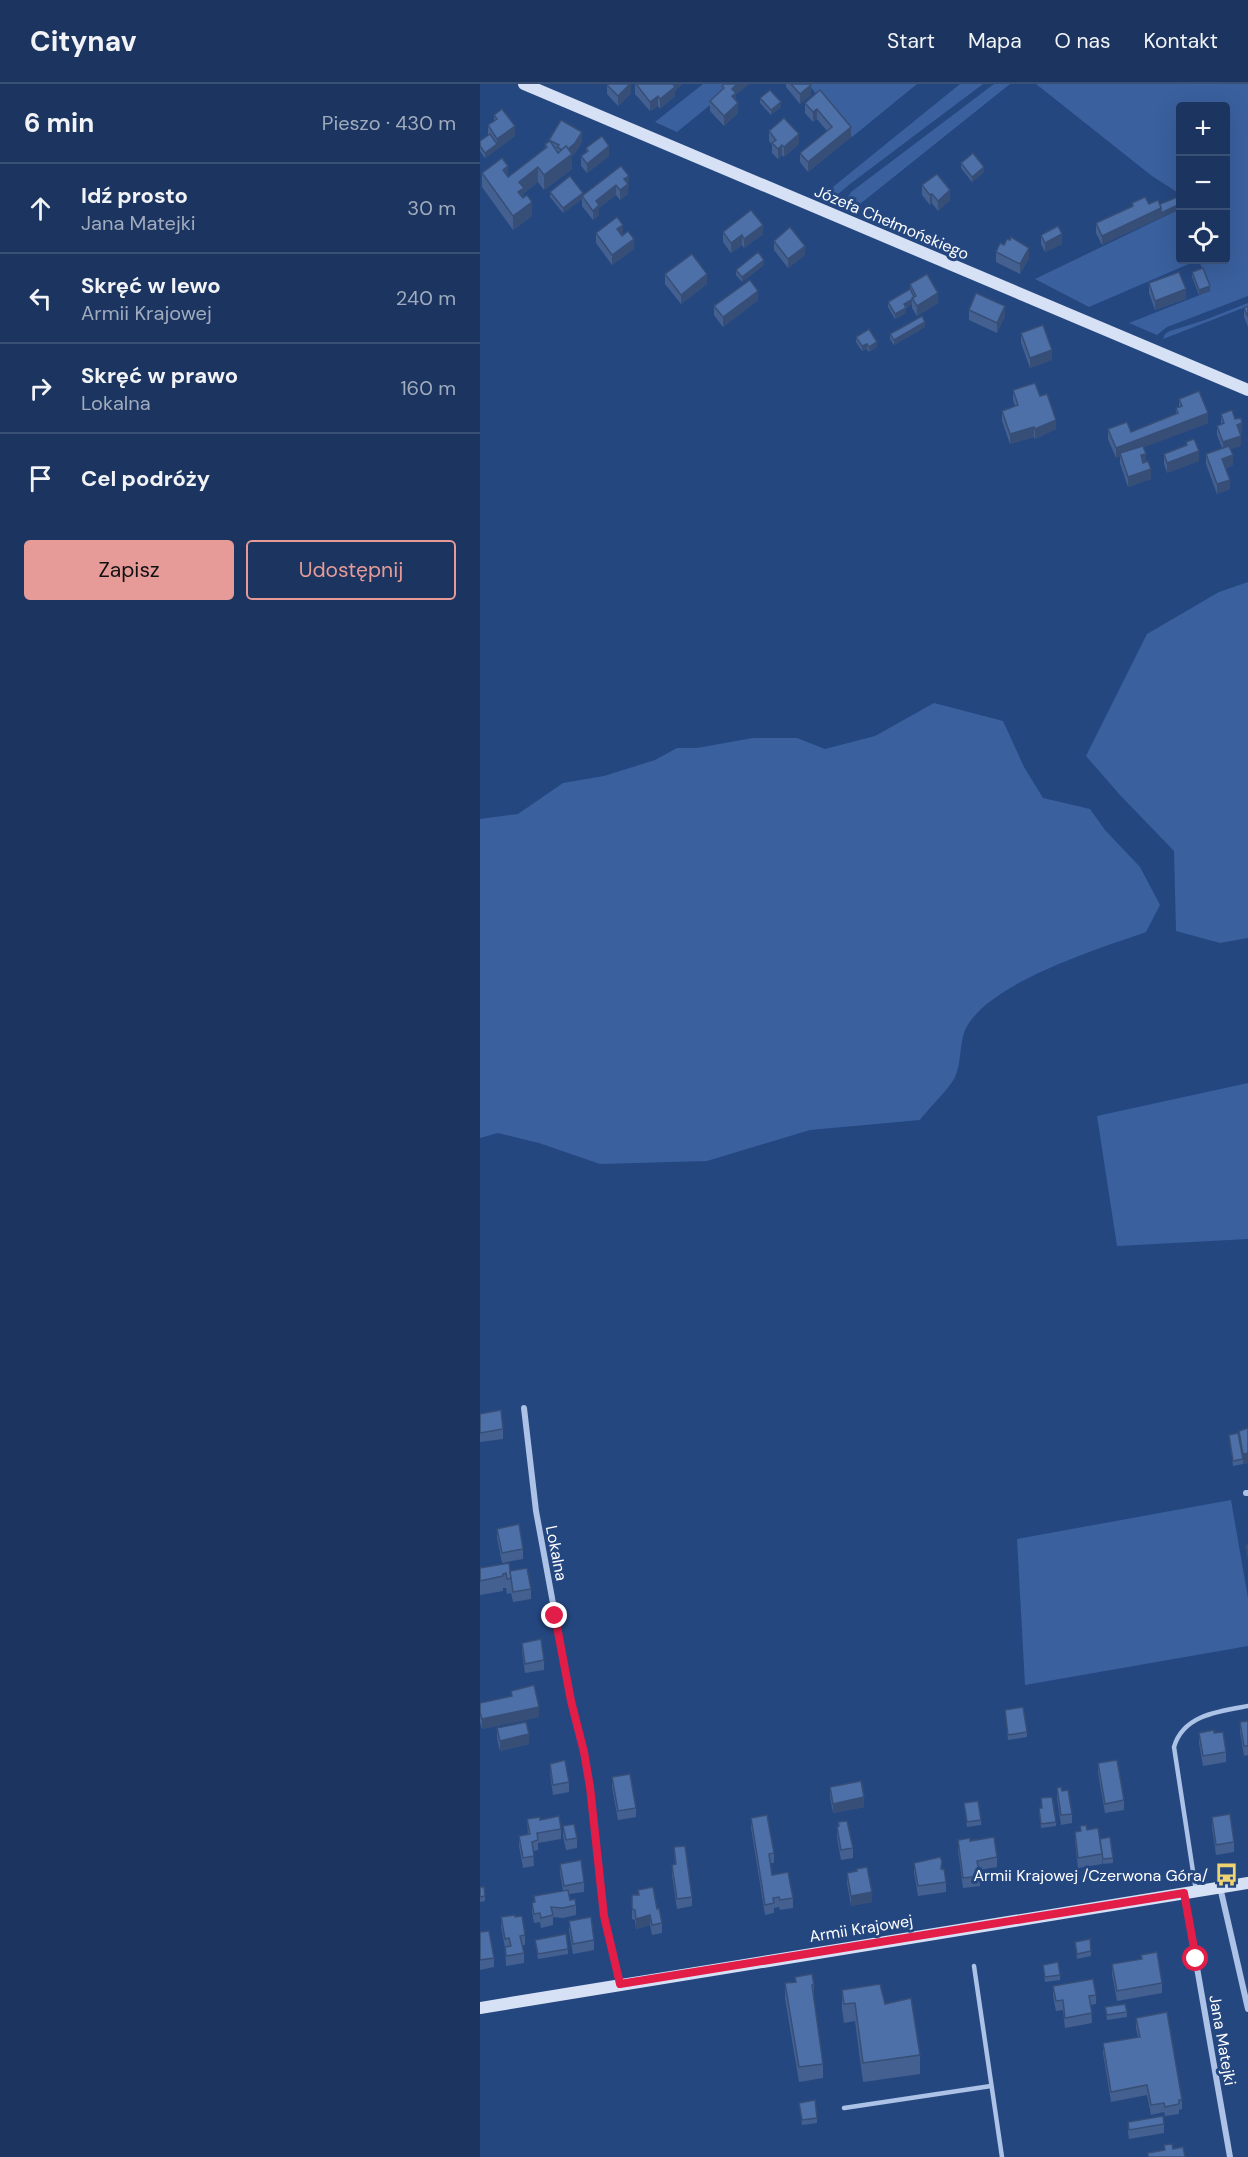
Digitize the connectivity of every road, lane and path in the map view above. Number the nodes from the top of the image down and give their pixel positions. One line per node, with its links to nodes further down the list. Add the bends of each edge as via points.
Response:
1 (524, 84): 2 (street, Józefa Chełmońskiego)
2 (1248, 390)
3 (524, 1408): 9 (street, Lokalna, via 536,1510 584,1752 604,1916)
4 (1248, 1706): 7 (lane, via 1199,1718 1185,1726 1177,1737 1174,1747)
5 (1248, 1883): 6 (street, Armii Krajowej)
6 (1220, 1887): 7 (street, Armii Krajowej); 11 (street)
7 (1190, 1892): 9 (street, Armii Krajowej); 15 (street, Jana Matejki)
8 (975, 1966): 12 (lane)
9 (620, 1984): 10 (street, Armii Krajowej)
10 (480, 2008)
11 (1248, 2009)
12 (991, 2086): 13 (lane); 14 (lane)
13 (844, 2108)
14 (1002, 2157)
15 (1230, 2157)

